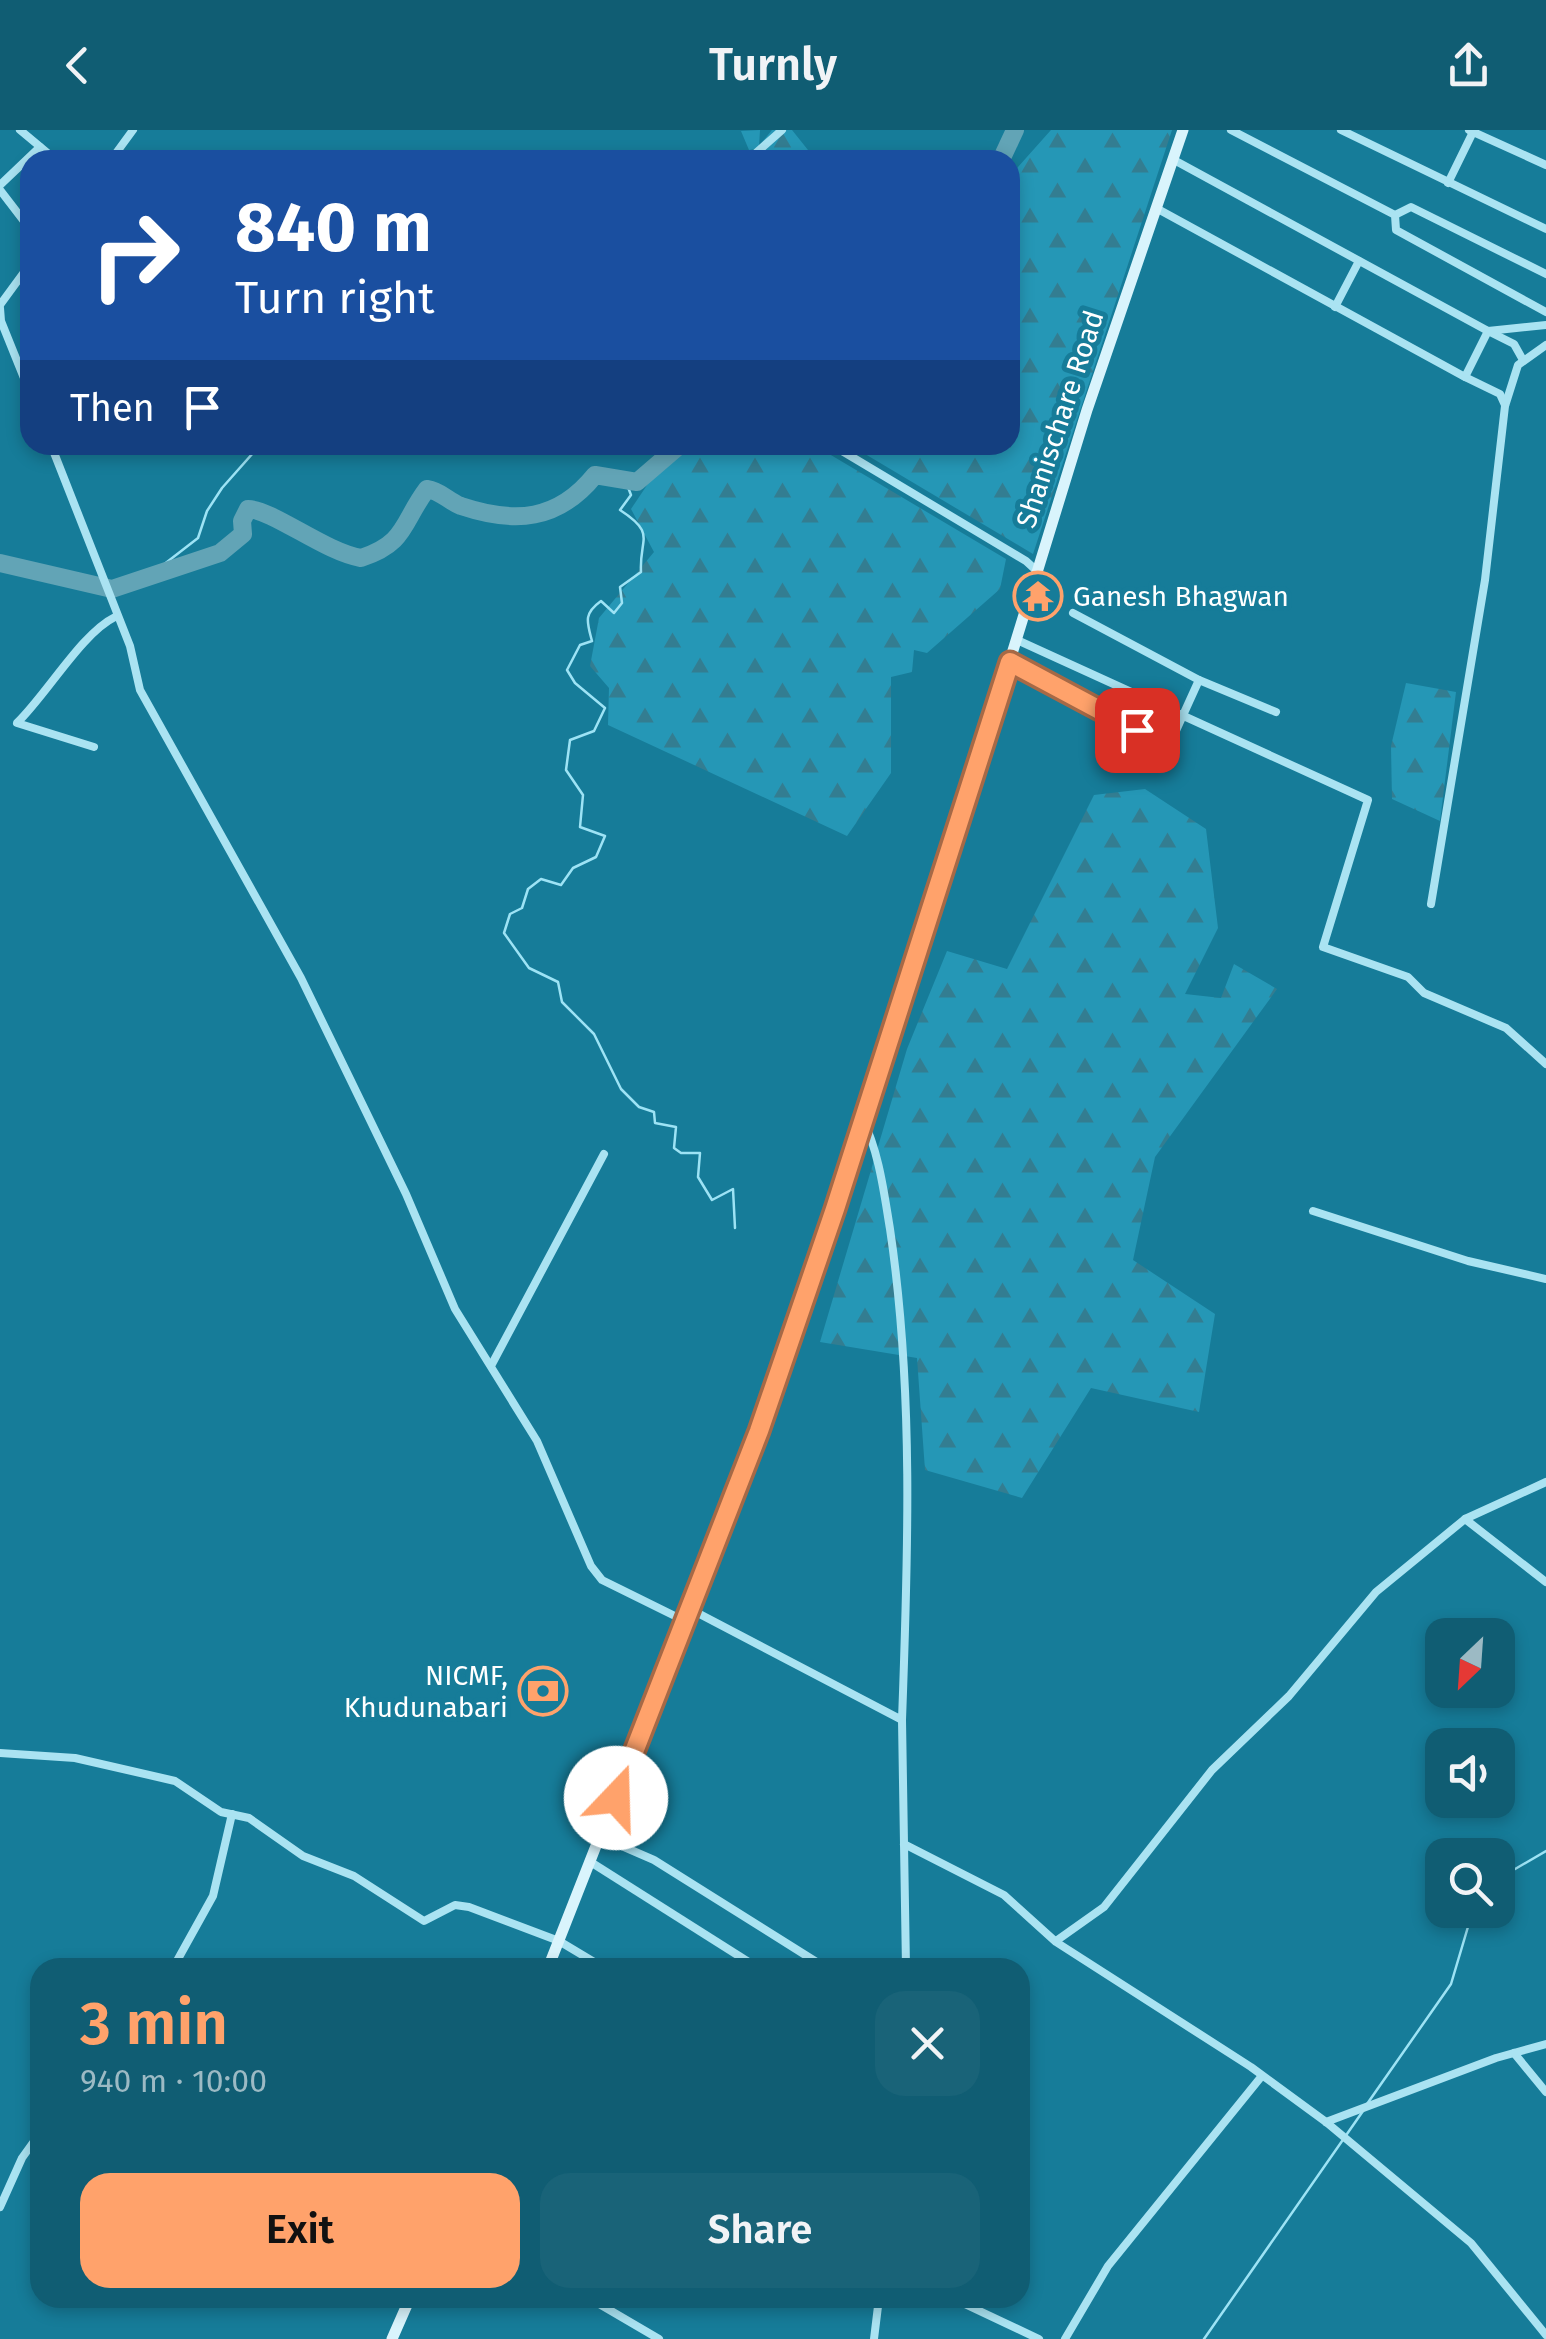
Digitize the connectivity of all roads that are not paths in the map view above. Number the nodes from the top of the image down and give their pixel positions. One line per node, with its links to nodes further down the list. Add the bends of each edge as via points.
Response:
1 (20, 130): 7 (street)
2 (782, 130): 11 (street)
3 (1183, 130): 12 (street, Shanischare Road)
4 (1231, 130): 19 (street)
5 (1340, 130): 15 (street)
6 (1471, 131): 13 (street); 15 (street)
7 (31, 133): 8 (street)
8 (40, 147): 9 (street); 10 (street)
9 (37, 150)
10 (44, 150)
11 (759, 150)
12 (1174, 160): 17 (street, Shanischare Road); 21 (street)
13 (1546, 165)
14 (20, 168): 16 (street)
15 (1448, 183): 20 (street)
16 (0, 188): 18 (street)
17 (1156, 208): 25 (street); 37 (street, Shanischare Road)
18 (20, 215)
19 (1395, 215): 22 (street, via 1411,206); 26 (street, via 1396,230)
20 (1546, 229)
21 (1359, 261): 25 (street); 29 (street)
22 (1546, 274)
23 (20, 278): 24 (street)
24 (0, 306): 27 (street)
25 (1335, 307): 33 (street)
26 (1546, 312)
27 (1, 321): 32 (street)
28 (1546, 326): 29 (street)
29 (1488, 331): 31 (street, via 1514,344); 33 (street)
30 (1546, 344): 31 (street)
31 (1524, 360): 34 (street)
32 (20, 368)
33 (1466, 377): 34 (street, via 1500,394)
34 (1505, 406): 46 (street, via 1485,580)
35 (55, 455): 39 (street)
36 (849, 455): 37 (street)
37 (1038, 572): 40 (street, Shanischare Road)
38 (1073, 613): 42 (street)
39 (115, 618): 45 (street, via 98,626 17,723); 52 (street, via 140,690 301,978 455,1309)
40 (1017, 640): 41 (street, Shanischare Road); 44 (street)
41 (1010, 662): 44 (street, via 1168,746); 48 (street, Shanischare Road)
42 (1199, 680): 43 (street); 44 (street)
43 (1276, 712)
44 (1182, 717): 47 (street, via 1368,800 1323,947 1408,977 1424,993 1506,1028)
45 (94, 747)
46 (1430, 904)
47 (1546, 1064)
48 (862, 1118): 56 (street, Shanischare Road, via 765,1412); 57 (street, via 879,1172 899,1296)
49 (604, 1154): 52 (street)
50 (1313, 1210): 51 (street, via 1468,1261)
51 (1546, 1278)
52 (492, 1364): 56 (street, via 537,1441 590,1566 602,1580)
53 (1546, 1482): 54 (street)
54 (1465, 1519): 55 (street); 64 (street, via 1376,1592 1289,1696 1212,1770 1104,1907)
55 (1546, 1582)
56 (688, 1615): 57 (street); 60 (street, Shanischare Road)
57 (902, 1720): 61 (street)
58 (0, 1753): 59 (street, via 75,1758 175,1782)
59 (232, 1814): 63 (street, via 250,1818 304,1856 354,1876 424,1921 455,1905 469,1907); 65 (street, via 213,1896)
60 (600, 1837): 62 (street, Shanischare Road); 69 (street, via 654,1860)
61 (904, 1844): 64 (street, via 1004,1895); 70 (street)
62 (590, 1861): 63 (street, Shanischare Road); 68 (street)
63 (558, 1941): 66 (street, Shanischare Road); 67 (street)
64 (1056, 1942): 73 (street)
65 (178, 1958)
66 (552, 1958)
67 (587, 1958)
68 (742, 1958)
69 (810, 1958)
70 (906, 1958)
71 (1546, 2044): 72 (street)
72 (1514, 2053): 74 (street); 75 (street)
73 (1260, 2076): 75 (street); 87 (street, via 1108,2266)
74 (1546, 2092)
75 (1326, 2122): 82 (street, via 1472,2243)
76 (30, 2147): 77 (street)
77 (0, 2207)
78 (406, 2308): 83 (street)
79 (606, 2308): 84 (street)
80 (878, 2308): 85 (street)
81 (973, 2308): 86 (street)
82 (1546, 2335)
83 (392, 2339)
84 (658, 2339)
85 (874, 2339)
86 (1039, 2339)
87 (1066, 2339)

